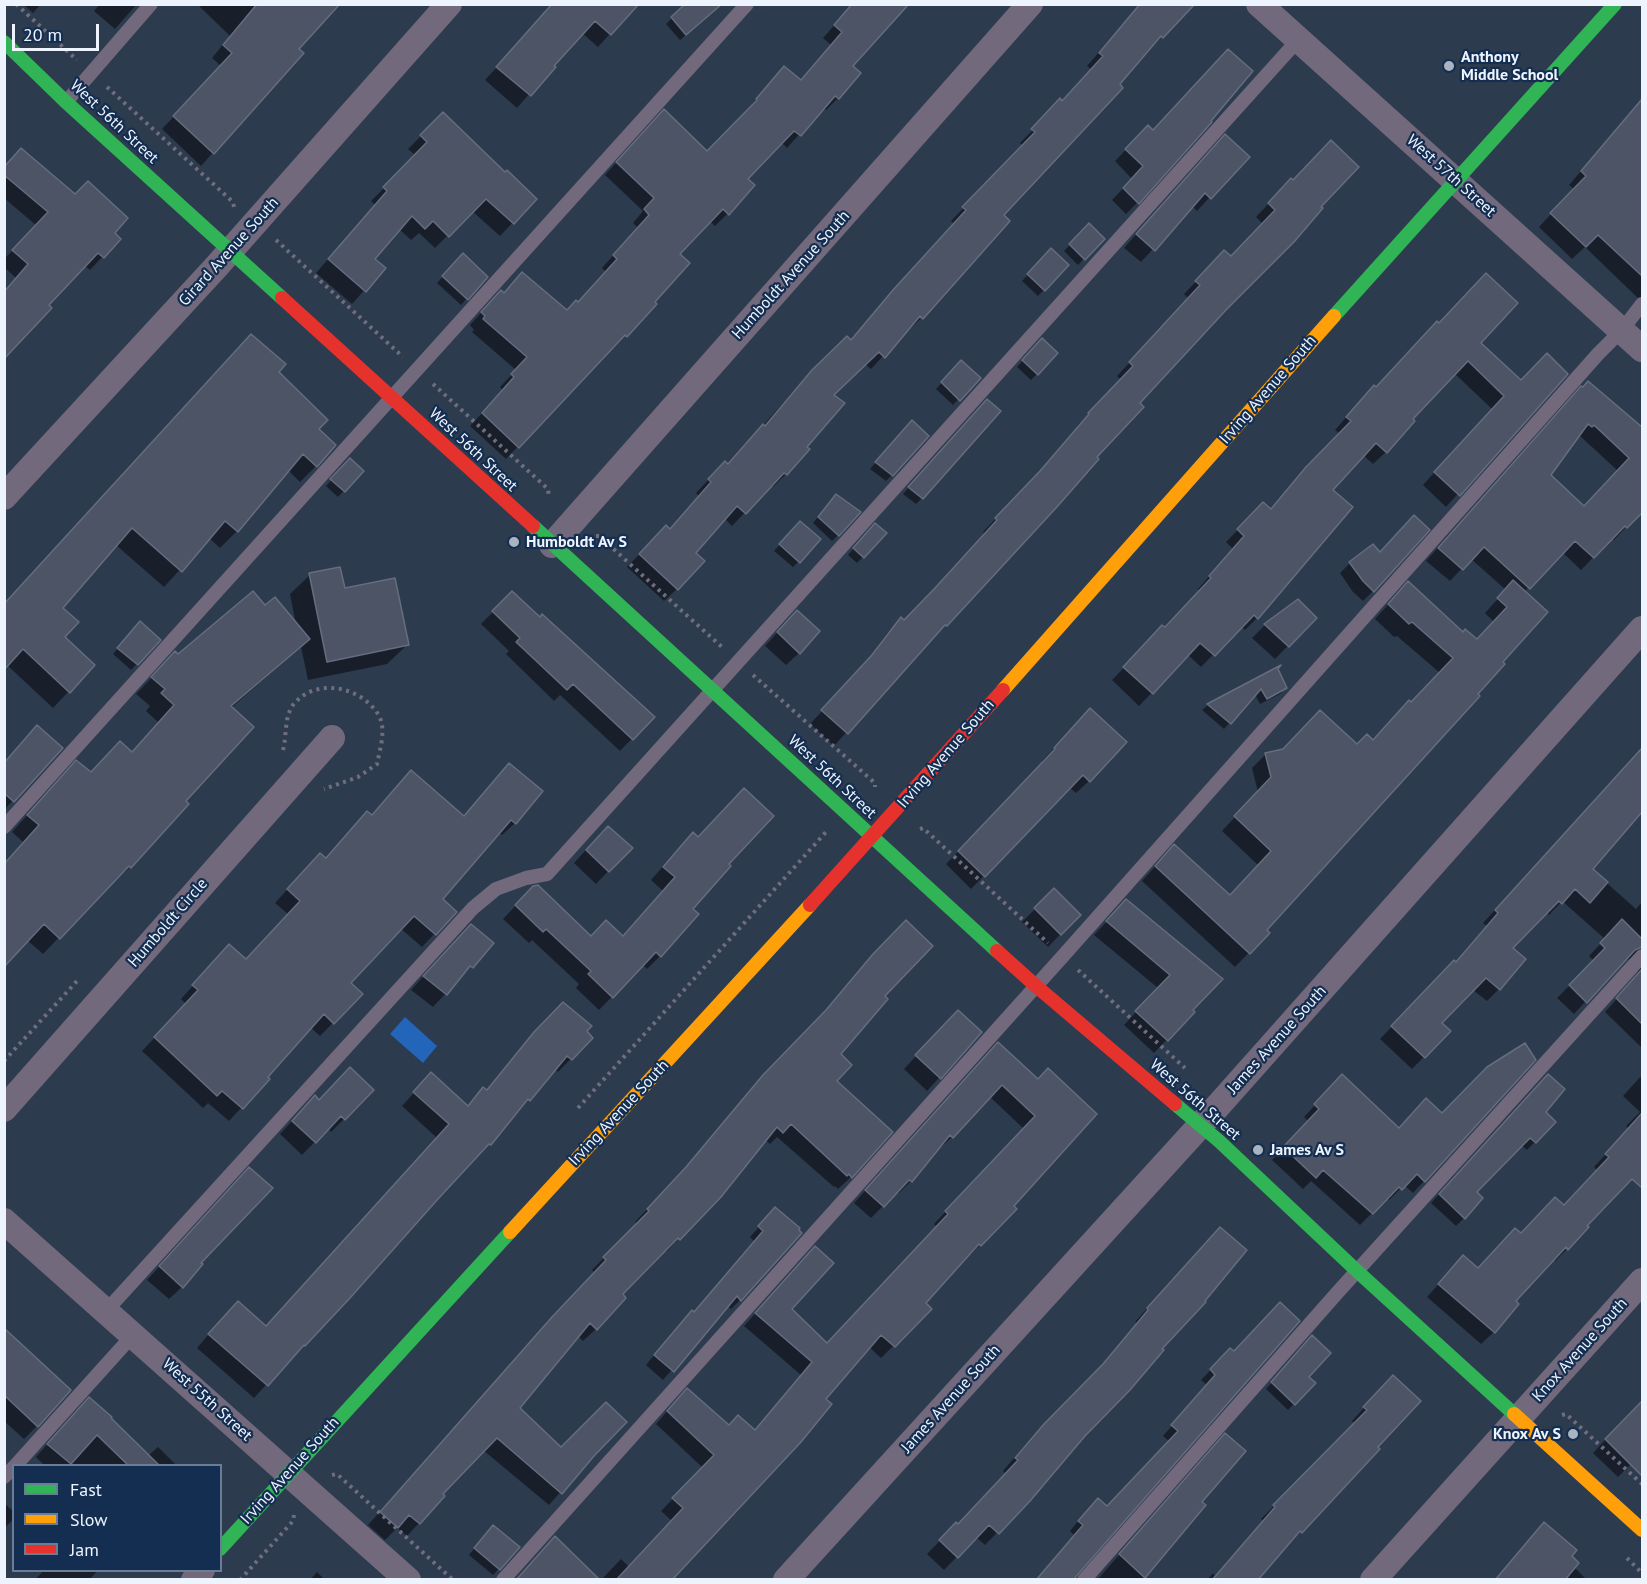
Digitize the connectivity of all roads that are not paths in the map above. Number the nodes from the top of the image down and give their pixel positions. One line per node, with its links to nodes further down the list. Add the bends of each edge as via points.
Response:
1 (152, 4): 9 (lane)
2 (449, 4): 11 (street, Girard Avenue South)
3 (747, 4): 15 (lane)
4 (1030, 4): 17 (street, Humboldt Avenue South)
5 (1259, 4): 7 (street, West 57th Street)
6 (1615, 4): 10 (street, Irving Avenue South)
7 (1299, 40): 10 (street, West 57th Street); 19 (lane)
8 (4, 42): 9 (street, West 56th Street)
9 (66, 102): 11 (street, West 56th Street)
10 (1456, 180): 13 (street, West 57th Street); 22 (street, Irving Avenue South)
11 (230, 251): 15 (street, West 56th Street); 16 (street, Girard Avenue South)
12 (1642, 304): 13 (lane)
13 (1622, 330): 14 (street, West 57th Street); 24 (lane)
14 (1642, 349)
15 (392, 398): 17 (street, West 56th Street); 21 (lane)
16 (4, 497)
17 (552, 544): 19 (street, West 56th Street)
18 (1642, 629): 26 (street, James Avenue South)
19 (713, 689): 22 (street, West 56th Street); 30 (lane, via 547,874 496,889 473,908)
20 (332, 738): 25 (street, Humboldt Circle)
21 (4, 827)
22 (873, 837): 24 (street, West 56th Street); 34 (street, Irving Avenue South)
23 (1642, 956): 28 (lane)
24 (1036, 986): 26 (street, West 56th Street); 38 (lane)
25 (4, 1109)
26 (1200, 1125): 28 (street, West 56th Street); 39 (street, James Avenue South)
27 (4, 1221): 30 (street, West 55th Street)
28 (1357, 1271): 32 (street, West 56th Street); 40 (lane)
29 (1642, 1281): 32 (street, Knox Avenue South)
30 (106, 1311): 31 (street, West 55th Street)
31 (133, 1335): 33 (lane); 34 (street, West 55th Street)
32 (1518, 1419): 35 (street, West 56th Street); 41 (street, Knox Avenue South)
33 (16, 1464)
34 (289, 1472): 36 (street, Irving Avenue South); 37 (street, West 55th Street)
35 (1642, 1530)
36 (222, 1548)
37 (408, 1580)
38 (503, 1580)
39 (786, 1580)
40 (1084, 1580)
41 (1373, 1580)

